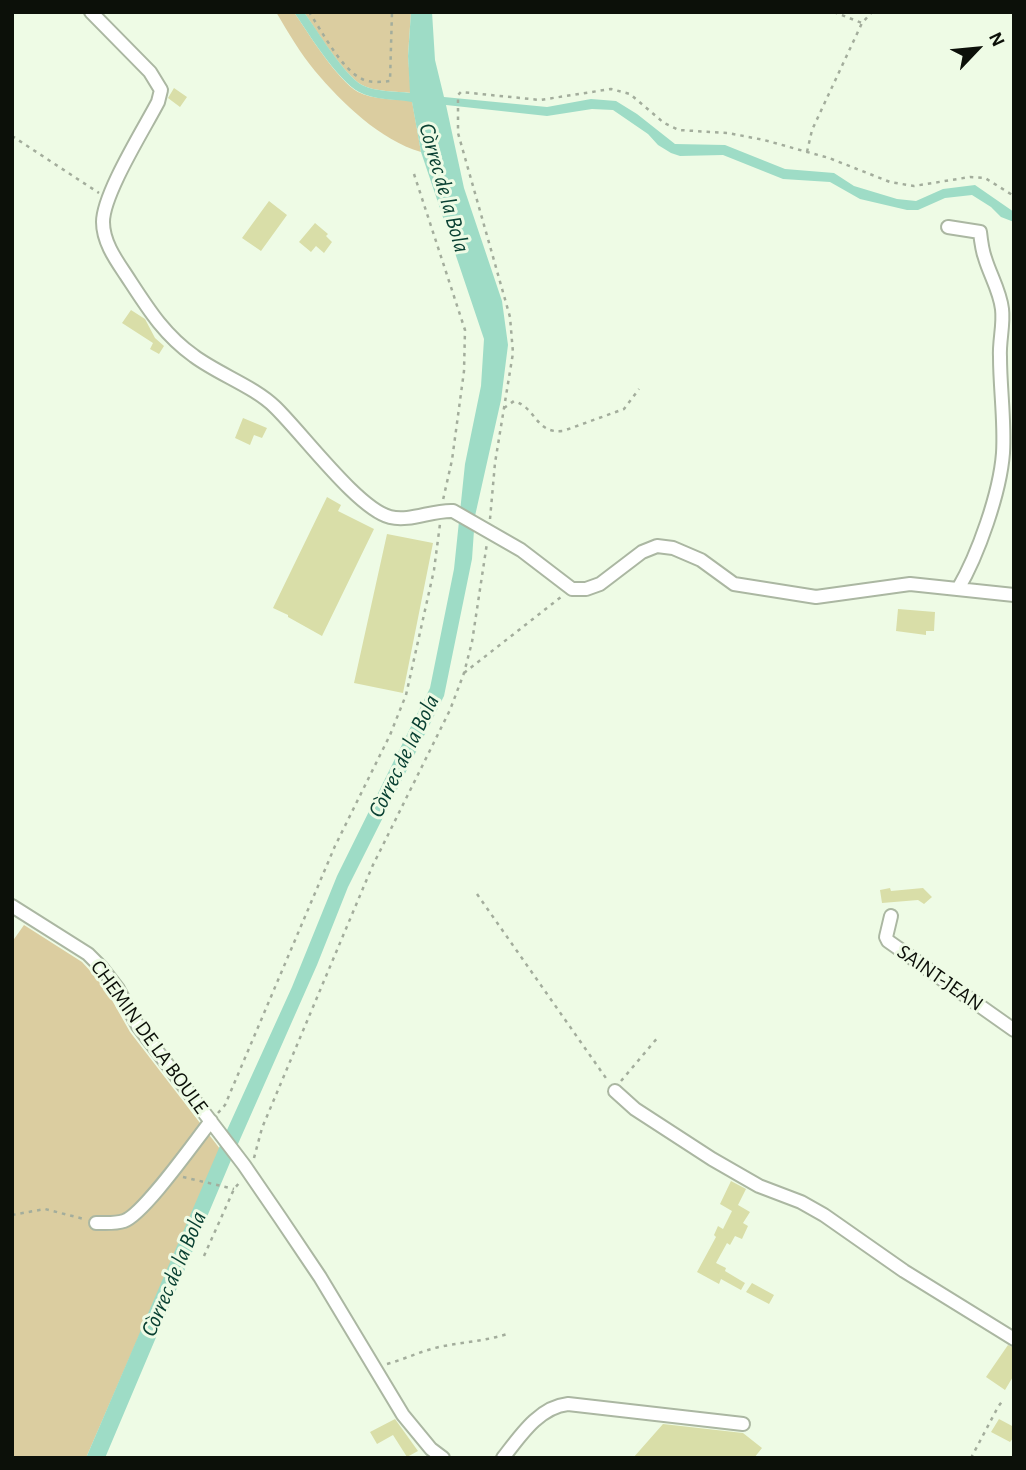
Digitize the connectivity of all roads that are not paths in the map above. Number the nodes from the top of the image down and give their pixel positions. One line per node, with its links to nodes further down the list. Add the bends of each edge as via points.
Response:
1 (91, 12): 3 (street, via 150,72 161,90 107,198 103,222 115,259 160,326 194,356 273,405 372,509 408,518 447,511 521,550 572,589 600,584 657,546 701,560 734,584 816,597 910,584)
2 (948, 227): 3 (street, via 980,232 1002,309 1003,454 987,519)
3 (958, 589): 4 (street)
4 (1014, 595)
5 (12, 906): 9 (street, CHEMIN DE LA BOULE, via 101,967 138,1027)
6 (891, 916): 7 (street, SAINT-JEAN, via 888,941)
7 (1014, 1030)
8 (615, 1091): 11 (street, via 635,1109 759,1186 824,1214 904,1271)
9 (213, 1123): 10 (street, via 137,1213 125,1221); 13 (street, CHEMIN DE LA BOULE, via 320,1278 414,1431)
10 (96, 1223)
11 (1014, 1339)
12 (743, 1424): 14 (street, via 555,1405 543,1412)
13 (443, 1458)
14 (503, 1458)

